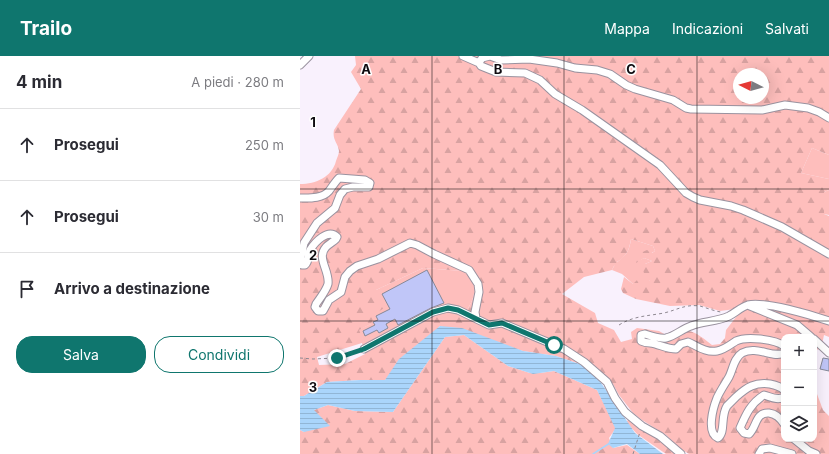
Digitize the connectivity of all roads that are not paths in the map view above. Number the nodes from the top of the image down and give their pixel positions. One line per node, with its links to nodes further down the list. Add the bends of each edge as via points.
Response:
1 (309, 56): 4 (street)
2 (463, 56): 3 (street)
3 (479, 63): 5 (street, via 482,58 490,56 501,60 550,62 597,70 610,74 626,85 673,100 691,109 762,110 785,105 808,108); 7 (street, via 496,72 525,74 540,80 555,94 660,165 693,198 743,210 782,227)
4 (300, 65)
5 (829, 118)
6 (300, 198): 9 (street, via 323,196 339,178 365,180 370,183 369,187 345,188 335,208 317,223 304,243 302,265 308,263 309,252 323,236 333,234 337,237 323,252 322,260 328,284 316,304 318,311 323,311 329,300 341,292 346,274 353,268 410,243 469,270 478,284)
7 (829, 254)
8 (748, 305): 10 (street, via 775,307); 11 (street, via 796,325); 13 (street, via 729,316 692,325 665,338 645,334 641,336 641,342 676,349 688,342 707,351 726,348 745,339)
9 (476, 318): 14 (street, via 448,308 433,312); 21 (street, via 489,325 502,323 564,349 584,362 606,382 622,409)
10 (829, 321)
11 (807, 334)
12 (817, 342): 15 (street)
13 (781, 344)
14 (364, 349)
15 (829, 353)
16 (781, 355): 17 (street, via 749,351 741,354 735,361 717,399 711,431 714,436 718,438 721,435 723,414 728,405 746,388 763,383)
17 (781, 388)
18 (781, 399): 19 (street, via 764,395 755,401 740,428 749,434 753,431 759,416 765,413 773,413)
19 (781, 419)
20 (798, 442): 24 (street)
21 (681, 454)
22 (759, 454): 23 (street, via 762,449 770,448)
23 (792, 454)
24 (816, 454)

